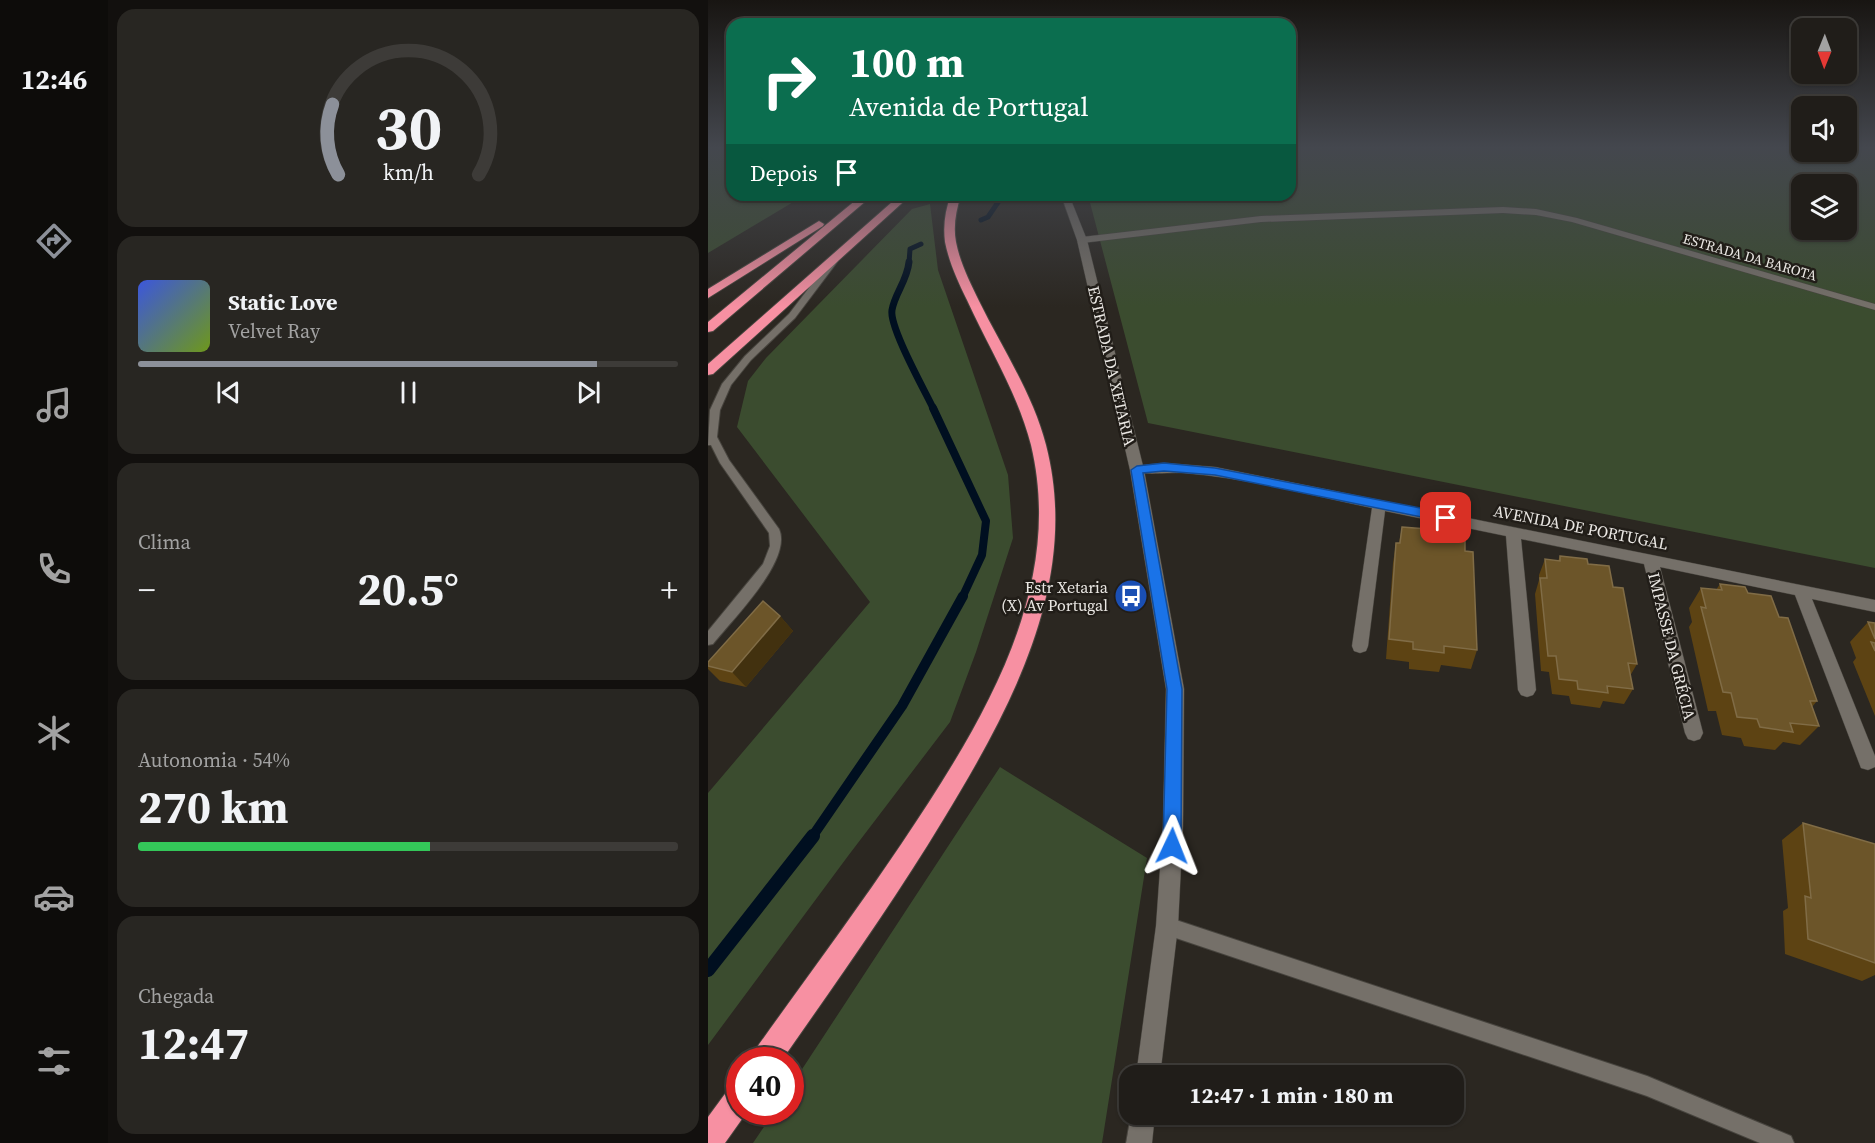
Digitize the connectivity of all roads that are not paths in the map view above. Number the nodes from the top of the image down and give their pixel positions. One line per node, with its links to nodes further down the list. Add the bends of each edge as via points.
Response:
1 (857, 201): 8 (highway)
2 (860, 201): 10 (highway)
3 (899, 201): 7 (highway)
4 (954, 201): 25 (highway, via 948,223 955,258 1038,439 1048,509 1046,552 1020,654 954,783 906,860)
5 (1067, 201): 6 (street, ESTRADA DA XETARIA)
6 (1082, 240): 9 (street, ESTRADA DA BAROTA, via 1261,219 1536,212); 13 (street, ESTRADA DA XETARIA)
7 (838, 255): 11 (highway); 12 (lane, via 792,316 727,384 715,410)
8 (708, 294)
9 (1875, 307)
10 (708, 328)
11 (708, 371)
12 (710, 441): 19 (lane, via 775,532 777,542 768,567)
13 (1137, 470): 14 (street, AVENIDA DE PORTUGAL, via 1164,467 1215,471); 24 (street, ESTRADA DA XETARIA, via 1175,689)
14 (1379, 504): 15 (street, AVENIDA DE PORTUGAL); 20 (street)
15 (1513, 531): 16 (street, AVENIDA DE PORTUGAL); 21 (street)
16 (1650, 559): 17 (street, AVENIDA DE PORTUGAL); 22 (street, IMPASSE DA GRÉCIA)
17 (1801, 591): 18 (street, AVENIDA DE PORTUGAL); 23 (street)
18 (1875, 606)
19 (708, 640)
20 (1360, 646)
21 (1527, 690)
22 (1694, 733)
23 (1868, 762)
24 (1167, 926): 26 (street, ESTRADA DA XETARIA); 31 (lane, via 1647,1086)
25 (774, 1047)
26 (1149, 1065)
27 (726, 1117): 29 (highway)
28 (1141, 1125): 30 (street)
29 (708, 1142)
30 (1139, 1143)
31 (1784, 1143)

